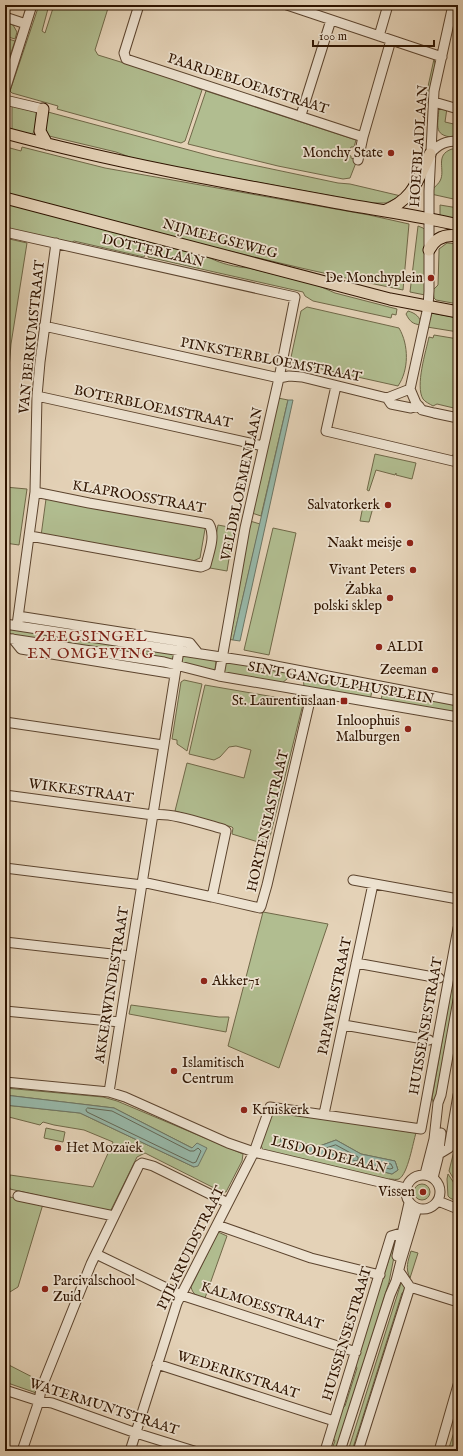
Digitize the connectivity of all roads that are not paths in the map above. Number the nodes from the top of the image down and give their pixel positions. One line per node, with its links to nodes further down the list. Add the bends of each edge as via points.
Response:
1 (32, 5): 8 (street)
2 (139, 5): 18 (street, PAARDEBLOEMSTRAAT, via 124,53 126,59)
3 (287, 5): 7 (street)
4 (388, 5): 10 (street)
5 (453, 5): 9 (street, HOEFBLADLAAN)
6 (5, 17): 8 (street)
7 (330, 20): 10 (street); 18 (street)
8 (26, 24): 13 (street)
9 (453, 25): 12 (street, HOEFBLADLAAN)
10 (379, 36): 11 (street)
11 (391, 40): 12 (street); 20 (street)
12 (442, 58): 15 (street, HOEFBLADLAAN)
13 (5, 90)
14 (5, 100): 16 (street)
15 (434, 102): 17 (street); 23 (street, HOEFBLADLAAN)
16 (43, 109): 22 (main road, via 40,131)
17 (458, 109)
18 (301, 116): 20 (street, PAARDEBLOEMSTRAAT)
19 (5, 133): 22 (main road)
20 (363, 137): 24 (street)
21 (458, 141): 23 (street, via 439,144)
22 (47, 144): 26 (main road)
23 (430, 154): 26 (main road, via 412,192 395,207); 27 (street, HOEFBLADLAAN)
24 (358, 160)
25 (5, 198): 34 (main road, NIJMEEGSEWEG, via 376,296)
26 (383, 212): 27 (main road)
27 (428, 219): 28 (main road); 32 (street)
28 (458, 225)
29 (5, 232): 31 (street, DOTTERLAAN)
30 (458, 236): 32 (main road, via 444,236)
31 (56, 243): 33 (street, DOTTERLAAN); 36 (street, VAN BERKUMSTRAAT)
32 (429, 250): 34 (street)
33 (295, 297): 37 (street, VELDBLOEMENLAAN)
34 (428, 307): 35 (main road); 39 (street)
35 (458, 312)
36 (44, 326): 37 (street, PINKSTERBLOEMSTRAAT); 40 (street, VAN BERKUMSTRAAT)
37 (279, 378): 38 (street, PINKSTERBLOEMSTRAAT, via 302,377); 44 (street, VELDBLOEMENLAAN)
38 (336, 386): 41 (street, PINKSTERBLOEMSTRAAT); 45 (street, via 326,432 457,462)
39 (410, 389): 41 (street); 42 (street)
40 (37, 396): 44 (street, BOTERBLOEMSTRAAT); 46 (street, VAN BERKUMSTRAAT)
41 (387, 398): 42 (street, PINKSTERBLOEMSTRAAT, via 392,404)
42 (422, 409): 43 (street, PINKSTERBLOEMSTRAAT)
43 (458, 418)
44 (263, 446): 53 (street, VELDBLOEMENLAAN, via 245,528)
45 (458, 456)
46 (35, 492): 47 (street, VAN BERKUMSTRAAT); 47 (street, KLAPROOSSTRAAT, via 210,524 212,536 206,565 201,567)
47 (30, 536): 48 (street, VAN BERKUMSTRAAT)
48 (17, 622): 49 (street); 51 (street, SINT GANGULPHUSPLEIN); 52 (street, via 24,617 190,643)
49 (5, 624)
50 (9, 638): 54 (street, SINT GANGULPHUSPLEIN)
51 (179, 650): 52 (street, SINT GANGULPHUSPLEIN); 54 (street, AKKERWINDESTRAAT)
52 (198, 653): 53 (street, SINT GANGULPHUSPLEIN)
53 (222, 657): 55 (street, VELDBLOEMENLAAN); 56 (street, SINT GANGULPHUSPLEIN, via 260,663)
54 (176, 670): 55 (street, SINT GANGULPHUSPLEIN); 61 (street, AKKERWINDESTRAAT)
55 (219, 676): 56 (street, SINT GANGULPHUSPLEIN)
56 (294, 679): 57 (street, SINT GANGULPHUSPLEIN); 58 (street, SINT GANGULPHUSPLEIN)
57 (312, 692): 59 (street, SINT GANGULPHUSPLEIN); 68 (street, HORTENSIASTRAAT, via 261,906 260,908)
58 (458, 701)
59 (458, 717)
60 (5, 722): 61 (street)
61 (163, 745): 63 (street, AKKERWINDESTRAAT)
62 (5, 796): 63 (street, WIKKESTRAAT)
63 (153, 815): 66 (street, AKKERWINDESTRAAT); 68 (street, via 174,817 226,831)
64 (5, 868): 66 (street)
65 (352, 880): 67 (street)
66 (142, 883): 68 (street); 72 (street, AKKERWINDESTRAAT)
67 (373, 884): 69 (street); 73 (street, PAPAVERSTRAAT)
68 (212, 897)
69 (458, 898)
70 (458, 928): 84 (street, HUISSENSESTRAAT)
71 (5, 942): 72 (street)
72 (130, 956): 77 (street, AKKERWINDESTRAAT)
73 (356, 963): 74 (street); 78 (street, PAPAVERSTRAAT)
74 (439, 978)
75 (458, 1000): 82 (street, HUISSENSESTRAAT)
76 (5, 1011): 77 (street)
77 (120, 1022): 81 (street, AKKERWINDESTRAAT)
78 (344, 1025): 79 (street); 86 (street, PAPAVERSTRAAT)
79 (429, 1040)
80 (5, 1082): 81 (street)
81 (109, 1092): 89 (street)
82 (441, 1095): 85 (street, HUISSENSESTRAAT); 90 (street, HUISSENSESTRAAT, via 443,1105)
83 (458, 1095): 88 (street, HUISSENSESTRAAT)
84 (428, 1096): 85 (street); 87 (street, HUISSENSESTRAAT)
85 (437, 1113): 91 (street, HUISSENSESTRAAT)
86 (324, 1114): 87 (street, LISDODDELAAN); 89 (street, LISDODDELAAN, via 270,1107)
87 (422, 1129)
88 (455, 1135): 90 (street, HUISSENSESTRAAT, via 449,1148)
89 (254, 1152): 92 (street, LISDODDELAAN); 95 (street, PIJLKRUIDSTRAAT)
90 (439, 1154): 91 (street, HUISSENSESTRAAT)
91 (429, 1176): 92 (street, via 417,1175); 94 (street, via 439,1186)
92 (405, 1188): 96 (street)
93 (18, 1196): 99 (street)
94 (438, 1201): 97 (street, via 429,1208); 98 (street)
95 (228, 1203): 99 (street, via 142,1163); 100 (street, PIJLKRUIDSTRAAT)
96 (409, 1203): 97 (street); 101 (street, HUISSENSESTRAAT)
97 (417, 1208): 103 (street, HUISSENSESTRAAT)
98 (458, 1209)
99 (114, 1216): 102 (street)
100 (217, 1225): 104 (street, via 311,1258); 106 (street, PIJLKRUIDSTRAAT)
101 (401, 1233): 104 (street, HUISSENSESTRAAT, via 391,1236); 107 (street, HUISSENSESTRAAT)
102 (96, 1254): 106 (street, KALMOESSTRAAT); 113 (street, via 41,1389)
103 (398, 1271): 105 (street); 107 (street, HUISSENSESTRAAT)
104 (380, 1275): 109 (street, HUISSENSESTRAAT)
105 (410, 1287): 108 (street); 121 (street)
106 (181, 1295): 109 (street, KALMOESSTRAAT); 110 (street, PIJLKRUIDSTRAAT)
107 (390, 1295): 120 (street, HUISSENSESTRAAT)
108 (458, 1302)
109 (356, 1352): 114 (street, HUISSENSESTRAAT)
110 (157, 1364): 114 (street, WEDERIKSTRAAT); 115 (street, PIJLKRUIDSTRAAT)
111 (458, 1387): 122 (street)
112 (5, 1390): 113 (street, WATERMUNTSTRAAT)
113 (39, 1401): 115 (street, WATERMUNTSTRAAT, via 52,1403); 116 (street)
114 (334, 1421): 119 (street, HUISSENSESTRAAT)
115 (136, 1433): 117 (street, PIJLKRUIDSTRAAT); 118 (street, WATERMUNTSTRAAT)
116 (22, 1451)
117 (130, 1451)
118 (194, 1451)
119 (325, 1451)
120 (340, 1451)
121 (358, 1451)
122 (439, 1451)

